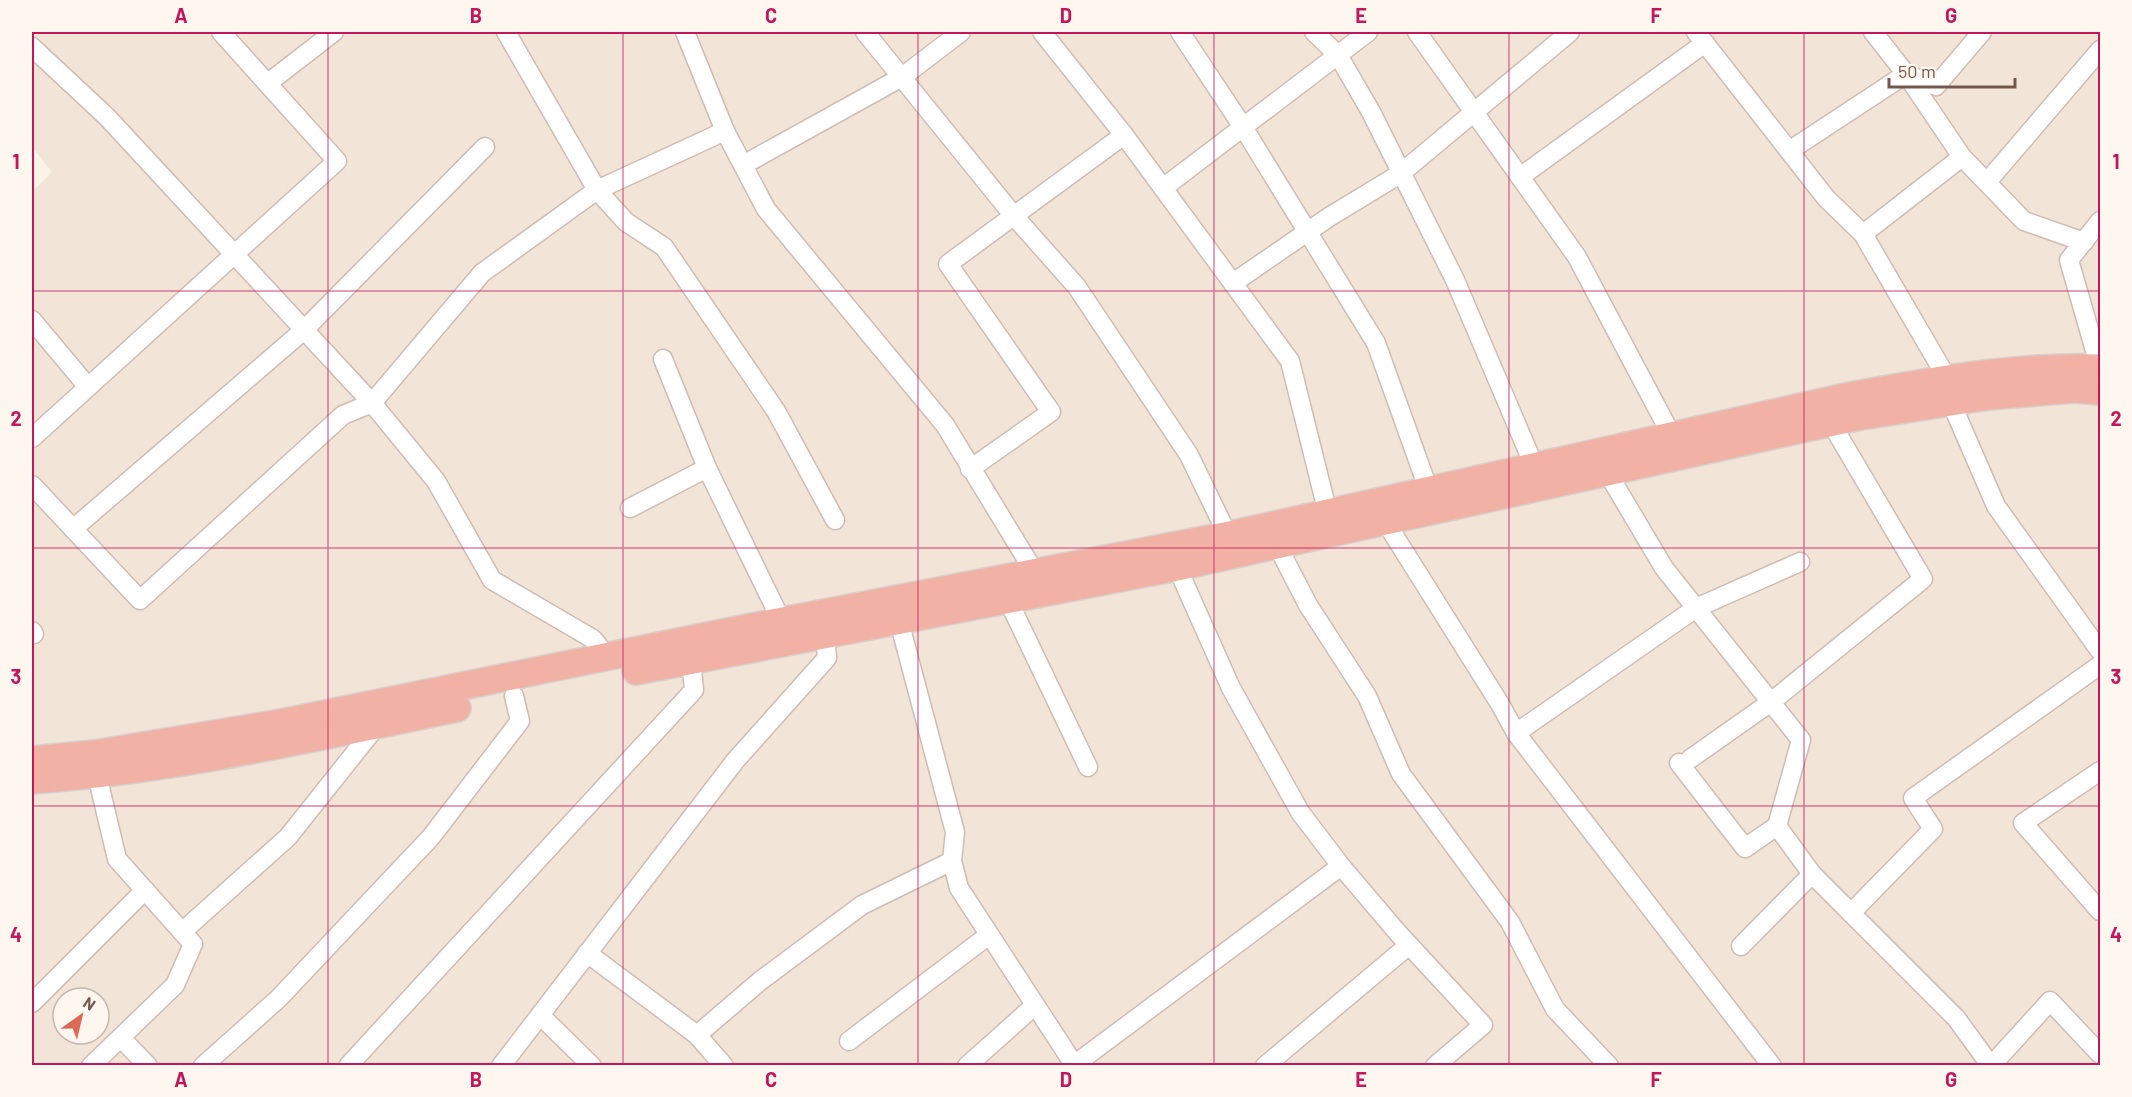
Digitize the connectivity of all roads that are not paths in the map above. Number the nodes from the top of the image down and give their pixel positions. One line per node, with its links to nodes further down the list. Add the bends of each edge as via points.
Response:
1 (221, 32): 21 (street)
2 (334, 32): 21 (street)
3 (506, 32): 34 (street)
4 (686, 32): 24 (street)
5 (865, 32): 20 (street)
6 (961, 32): 20 (street)
7 (1042, 32): 25 (street)
8 (1180, 32): 23 (street)
9 (1314, 32): 18 (street)
10 (1368, 32): 18 (street)
11 (1417, 32): 22 (street)
12 (1570, 32): 22 (street)
13 (1873, 32): 19 (street)
14 (1982, 32): 19 (street, via 1936,86)
15 (1700, 37): 27 (street); 31 (street)
16 (32, 47): 40 (street, via 107,117)
17 (2100, 50): 32 (street)
18 (1338, 55): 23 (street); 30 (street)
19 (1906, 74): 27 (street); 28 (street)
20 (902, 77): 29 (street); 35 (street)
21 (268, 83): 40 (street, via 337,161)
22 (1474, 112): 30 (street); 31 (street)
23 (1243, 127): 33 (street); 37 (street)
24 (725, 131): 29 (street); 34 (street)
25 (1124, 135): 33 (street); 35 (street)
26 (485, 147): 43 (street)
27 (1789, 151): 38 (street, via 1826,198)
28 (1962, 156): 32 (street); 38 (street)
29 (743, 165): 56 (street, via 766,208 945,425)
30 (1400, 174): 37 (street); 57 (street, via 1455,280)
31 (1520, 177): 52 (street, via 1577,258)
32 (1987, 182): 39 (street, via 2024,221)
33 (1163, 188): 41 (street)
34 (597, 190): 50 (street, via 482,273); 61 (street, via 626,222 664,247 776,411)
35 (1014, 216): 56 (street, via 948,264 1051,412); 65 (street, via 1077,287 1189,455)
36 (2100, 221): 39 (street)
37 (1307, 232): 41 (street); 58 (street, via 1376,343)
38 (1863, 234): 48 (street)
39 (2084, 242): 45 (street, via 2069,260)
40 (234, 254): 43 (street); 47 (street)
41 (1233, 283): 63 (street, via 1290,361)
42 (32, 320): 47 (street)
43 (304, 330): 50 (street); 64 (street)
44 (663, 359): 55 (street)
45 (2100, 368): 46 (highway); 48 (highway, via 2021,370)
46 (2100, 374)
47 (88, 387): 53 (street)
48 (1949, 389): 49 (highway); 51 (highway); 52 (highway, via 1850,396); 76 (street, via 1996,506)
49 (2100, 391)
50 (372, 403): 64 (street, via 343,415 140,600); 77 (street, via 436,481 492,580 593,639)
51 (1831, 423): 54 (highway); 80 (street, via 1923,579)
52 (1672, 436): 54 (highway)
53 (32, 438)
54 (1603, 463): 57 (highway); 71 (street, via 1664,568)
55 (707, 468): 60 (street); 73 (street)
56 (970, 469): 69 (street)
57 (1538, 477): 58 (highway); 62 (highway)
58 (1428, 491): 63 (highway)
59 (36, 498): 64 (street)
60 (630, 508)
61 (835, 520)
62 (1385, 521): 63 (highway); 82 (street)
63 (1330, 523): 65 (highway); 66 (highway)
64 (73, 529)
65 (1228, 536): 69 (highway)
66 (1277, 545): 68 (highway); 118 (street, via 1308,605 1367,696 1401,774 1510,922 1555,1009)
67 (1800, 562): 71 (street)
68 (1177, 567): 70 (highway); 90 (street, via 1231,688 1300,812)
69 (1035, 573): 72 (highway)
70 (1007, 598): 72 (highway); 85 (street)
71 (1696, 608): 80 (street); 82 (street)
72 (898, 611): 73 (highway); 74 (highway); 89 (street, via 955,832)
73 (782, 622): 75 (highway)
74 (825, 635): 75 (highway); 99 (street, via 827,658 735,761)
75 (689, 651): 77 (highway); 79 (highway); 110 (street, via 694,690)
76 (2100, 651)
77 (608, 658): 79 (highway)
78 (2100, 665): 94 (street, via 1913,798 1933,830)
79 (511, 688): 81 (highway); 84 (highway, via 281,723); 109 (street, via 520,721 431,837 278,999)
80 (1772, 702): 88 (street, via 1801,740); 88 (street, via 1685,761 1745,848)
81 (378, 724): 84 (highway, via 285,744); 95 (street, via 288,837)
82 (1516, 733): 119 (street)
83 (32, 760): 84 (highway)
84 (95, 765): 87 (highway); 92 (street, via 117,859)
85 (1088, 767)
86 (2100, 771): 93 (street, via 2023,823)
87 (32, 780)
88 (1777, 826): 91 (street)
89 (952, 861): 96 (street, via 959,888); 103 (street, via 862,905 760,981)
90 (1341, 866): 97 (street); 115 (street)
91 (1812, 874): 94 (street); 98 (street)
92 (145, 890): 95 (street); 100 (street)
93 (2100, 911)
94 (1851, 913): 120 (street, via 1956,1018)
95 (182, 932): 104 (street, via 193,944 175,985)
96 (989, 934): 101 (street); 105 (street)
97 (1409, 945): 116 (street); 117 (street, via 1482,1025)
98 (1740, 946)
99 (587, 953): 102 (street); 103 (street)
100 (32, 1003)
101 (1034, 1006): 114 (street); 115 (street)
102 (540, 1015): 111 (street); 112 (street)
103 (697, 1035): 113 (street)
104 (121, 1038): 107 (street); 108 (street)
105 (849, 1041)
106 (2100, 1054): 120 (street, via 2050,1001)
107 (91, 1065)
108 (148, 1065)
109 (202, 1065)
110 (348, 1065)
111 (501, 1065)
112 (592, 1065)
113 (724, 1065)
114 (967, 1065)
115 (1075, 1065)
116 (1265, 1065)
117 (1435, 1065)
118 (1609, 1065)
119 (1772, 1065)
120 (1991, 1065)

